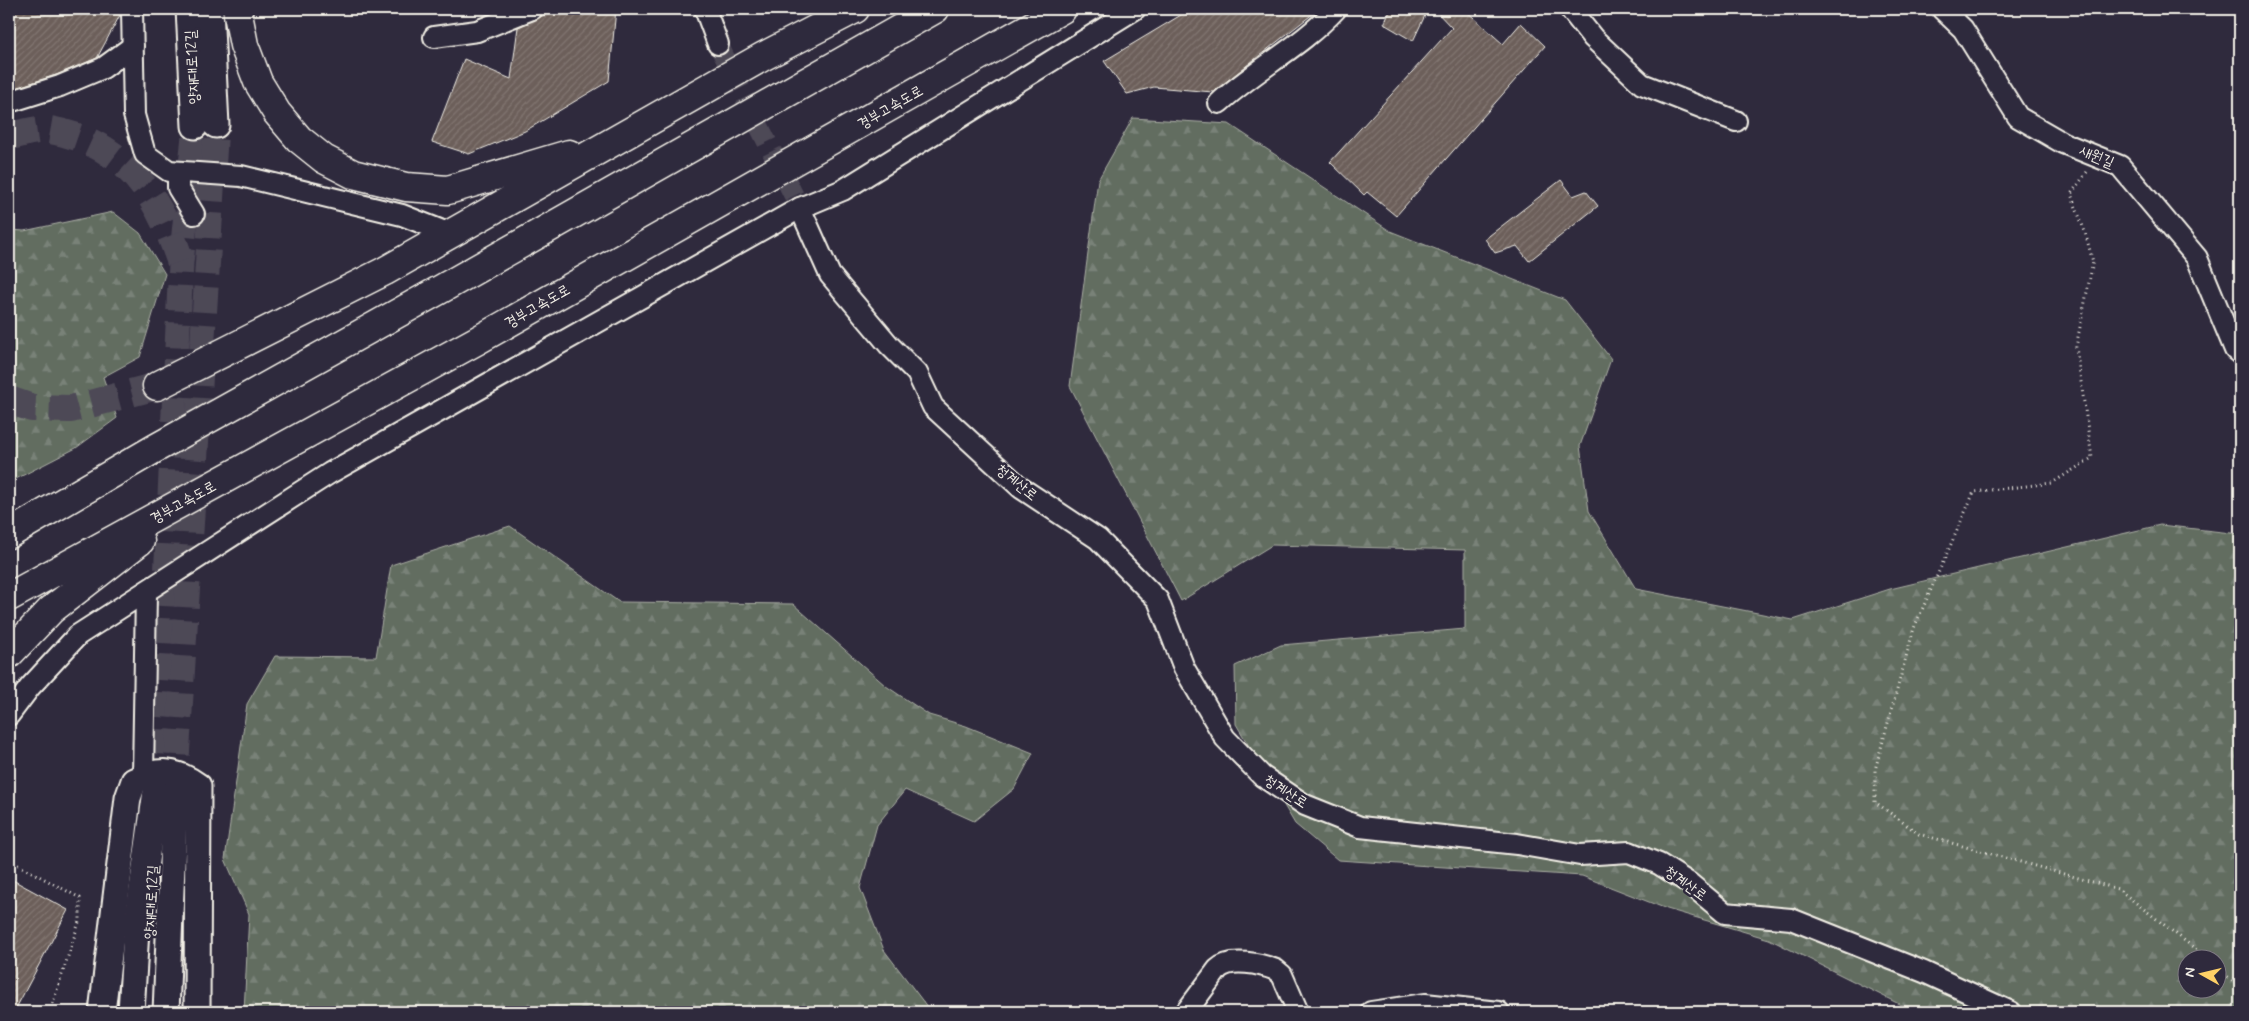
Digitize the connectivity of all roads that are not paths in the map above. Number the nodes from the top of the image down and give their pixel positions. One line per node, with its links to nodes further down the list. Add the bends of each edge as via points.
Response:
1 (132, 9): 16 (street)
2 (189, 9): 3 (main road, 양재대로12길, via 205,126)
3 (210, 9)
4 (237, 9): 17 (highway, via 244,45 258,82 277,113 299,139 324,159 353,174 406,187 448,190 571,154)
5 (532, 9): 14 (street, via 477,32)
6 (705, 9): 15 (street)
7 (855, 9): 17 (highway)
8 (934, 9): 28 (highway)
9 (1062, 9): 27 (highway, 경부고속도로, via 478,340)
10 (1135, 9): 22 (street, via 843,190)
11 (1336, 9): 19 (street, via 1318,28 1242,81)
12 (1570, 9): 20 (street, via 1594,38 1642,84)
13 (1942, 9): 25 (street, 새원길, via 1963,29 2018,118 2063,142 2120,166 2197,258 2235,350)
14 (434, 36)
15 (718, 44)
16 (133, 46): 18 (street, via 103,68); 21 (street, via 134,115 145,154 169,171)
17 (710, 86): 24 (highway)
18 (9, 102)
19 (1219, 103)
20 (1736, 121)
21 (178, 172): 23 (street, via 178,188); 24 (street, via 241,176 402,215)
22 (800, 208): 29 (street, via 330,473); 44 (street, 청계산로, via 830,275 888,345 917,374 933,406 1021,488 1098,539 1158,600 1184,668 1225,738 1262,776 1306,806 1360,827 1517,844 1580,856 1629,852 1659,864 1689,883 1725,913 1791,919 1924,972)
23 (194, 214)
24 (450, 234): 26 (highway, via 385,271)
25 (2240, 354)
26 (156, 386)
27 (217, 483): 30 (highway, 경부고속도로); 31 (highway, via 51,610)
28 (9, 534)
29 (146, 593): 32 (street, via 78,635); 33 (street)
30 (9, 598)
31 (9, 654)
32 (9, 715)
33 (158, 787): 34 (main road); 35 (main road, via 136,930); 35 (main road, via 134,781 128,798); 36 (main road, 양재대로12길); 39 (main road, via 149,773 185,776 198,786)
34 (168, 967): 37 (main road); 38 (main road)
35 (117, 1007)
36 (145, 1012)
37 (166, 1012)
38 (172, 1012)
39 (198, 1012)
40 (1186, 1012): 41 (street, via 1218,969 1224,963 1234,962 1276,970 1282,975)
41 (1298, 1012)
42 (1370, 1012): 43 (street, via 1425,1004)
43 (1499, 1012)
44 (2011, 1012)

